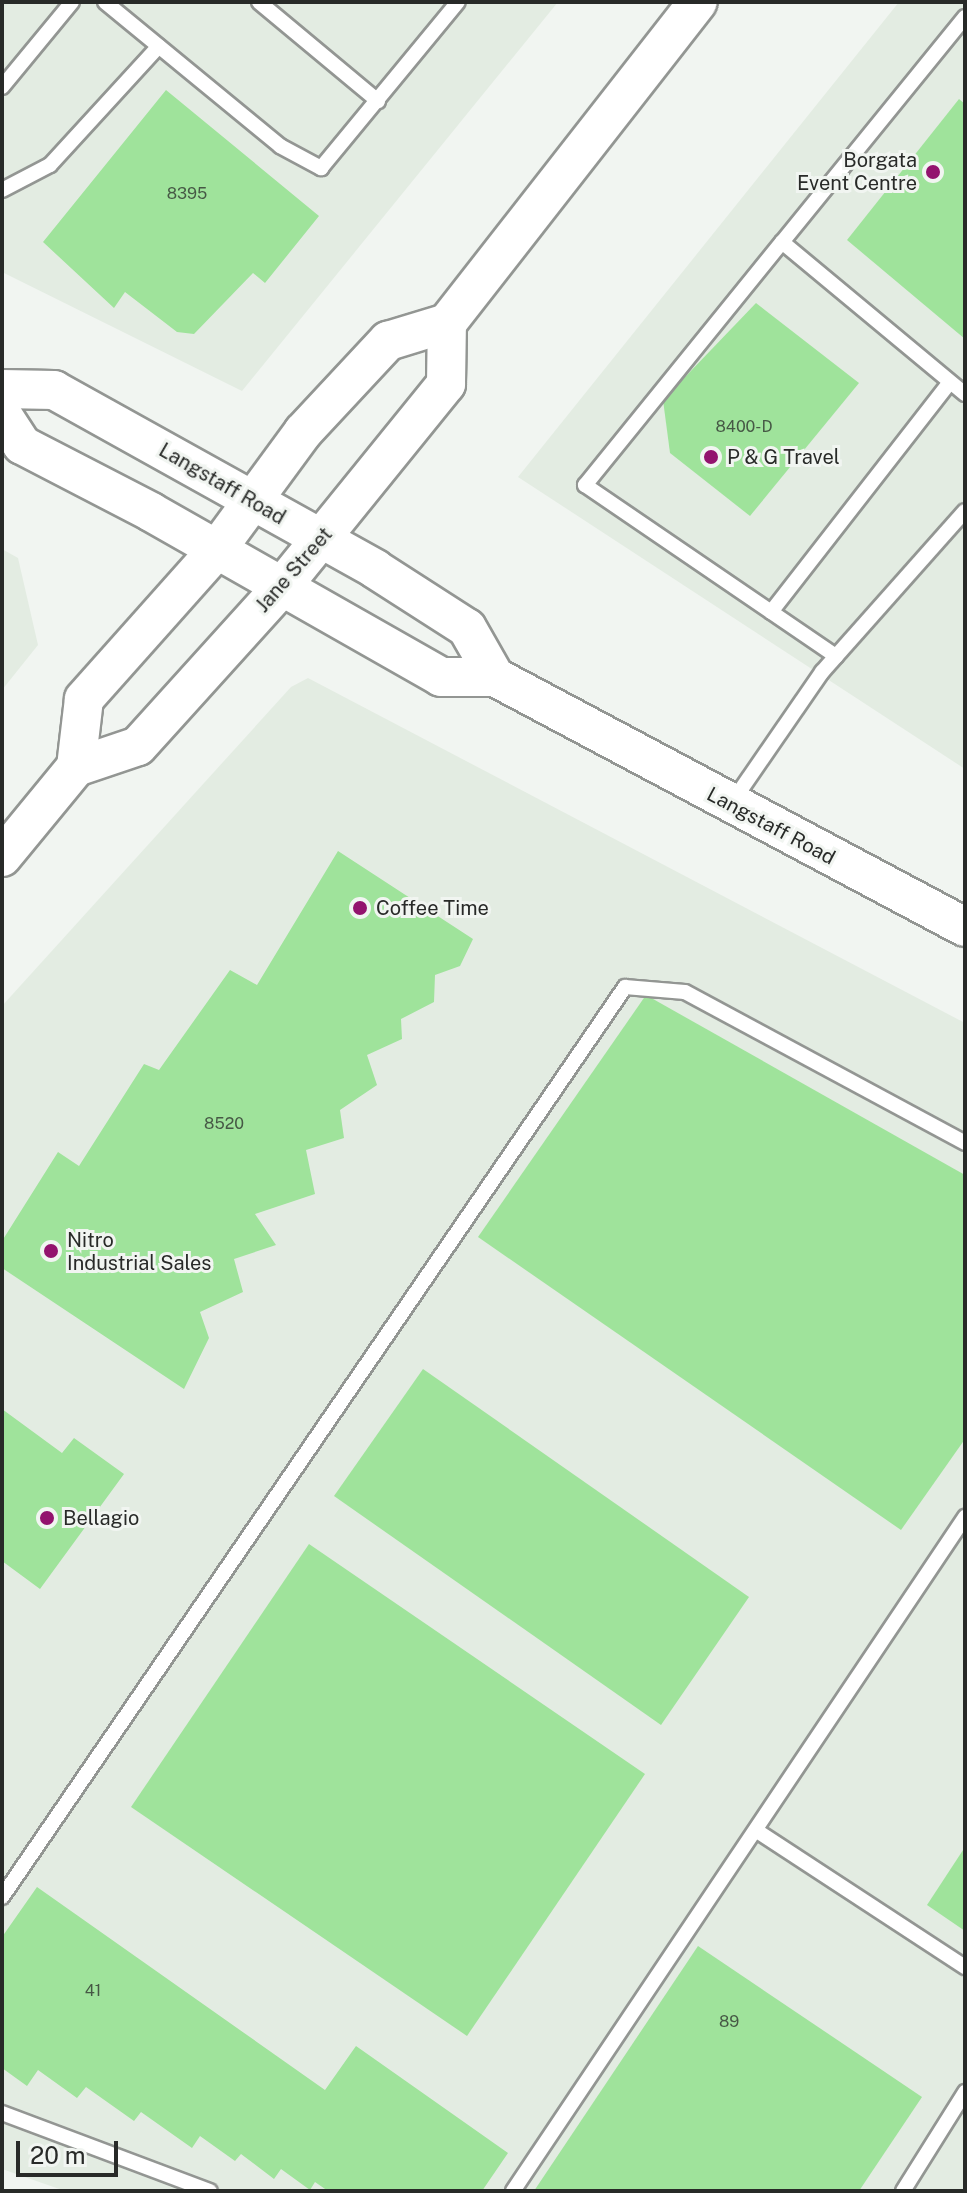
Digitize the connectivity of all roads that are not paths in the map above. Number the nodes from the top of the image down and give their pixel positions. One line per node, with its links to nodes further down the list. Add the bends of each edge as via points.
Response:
1 (72, 2): 8 (lane)
2 (105, 2): 7 (lane)
3 (259, 2): 9 (lane)
4 (458, 2): 9 (lane)
5 (698, 2): 12 (main road)
6 (965, 17): 11 (lane)
7 (159, 46): 9 (lane, via 280,146 321,168); 10 (lane, via 50,165)
8 (2, 87)
9 (378, 101)
10 (2, 190)
11 (782, 242): 13 (lane); 22 (lane, via 585,485)
12 (447, 323): 17 (main road, via 388,341 303,432); 19 (main road, Jane Street, via 446,384)
13 (950, 382): 15 (lane); 22 (lane)
14 (2, 389): 17 (main road, Langstaff Road, via 54,390)
15 (965, 394)
16 (2, 414): 20 (main road, Langstaff Road, via 22,445)
17 (253, 499): 19 (main road, Langstaff Road); 20 (main road)
18 (965, 511): 23 (lane)
19 (320, 541): 21 (main road, Jane Street); 24 (main road, Langstaff Road, via 467,628)
20 (215, 552): 21 (main road, Langstaff Road); 25 (main road, via 84,699)
21 (280, 589): 24 (main road, Langstaff Road, via 441,677); 25 (main road, Jane Street, via 138,746)
22 (771, 612): 23 (lane)
23 (836, 656): 26 (lane)
24 (495, 677): 26 (main road, Langstaff Road)
25 (76, 767): 27 (main road)
26 (731, 805): 28 (main road, Langstaff Road)
27 (2, 857)
28 (965, 927)
29 (965, 1143): 32 (lane, via 685,992 625,987)
30 (965, 1517): 31 (lane)
31 (757, 1831): 33 (lane); 37 (lane)
32 (2, 1897)
33 (965, 1967)
34 (965, 2092): 38 (lane)
35 (2, 2113): 36 (lane)
36 (210, 2191)
37 (513, 2191)
38 (903, 2191)

